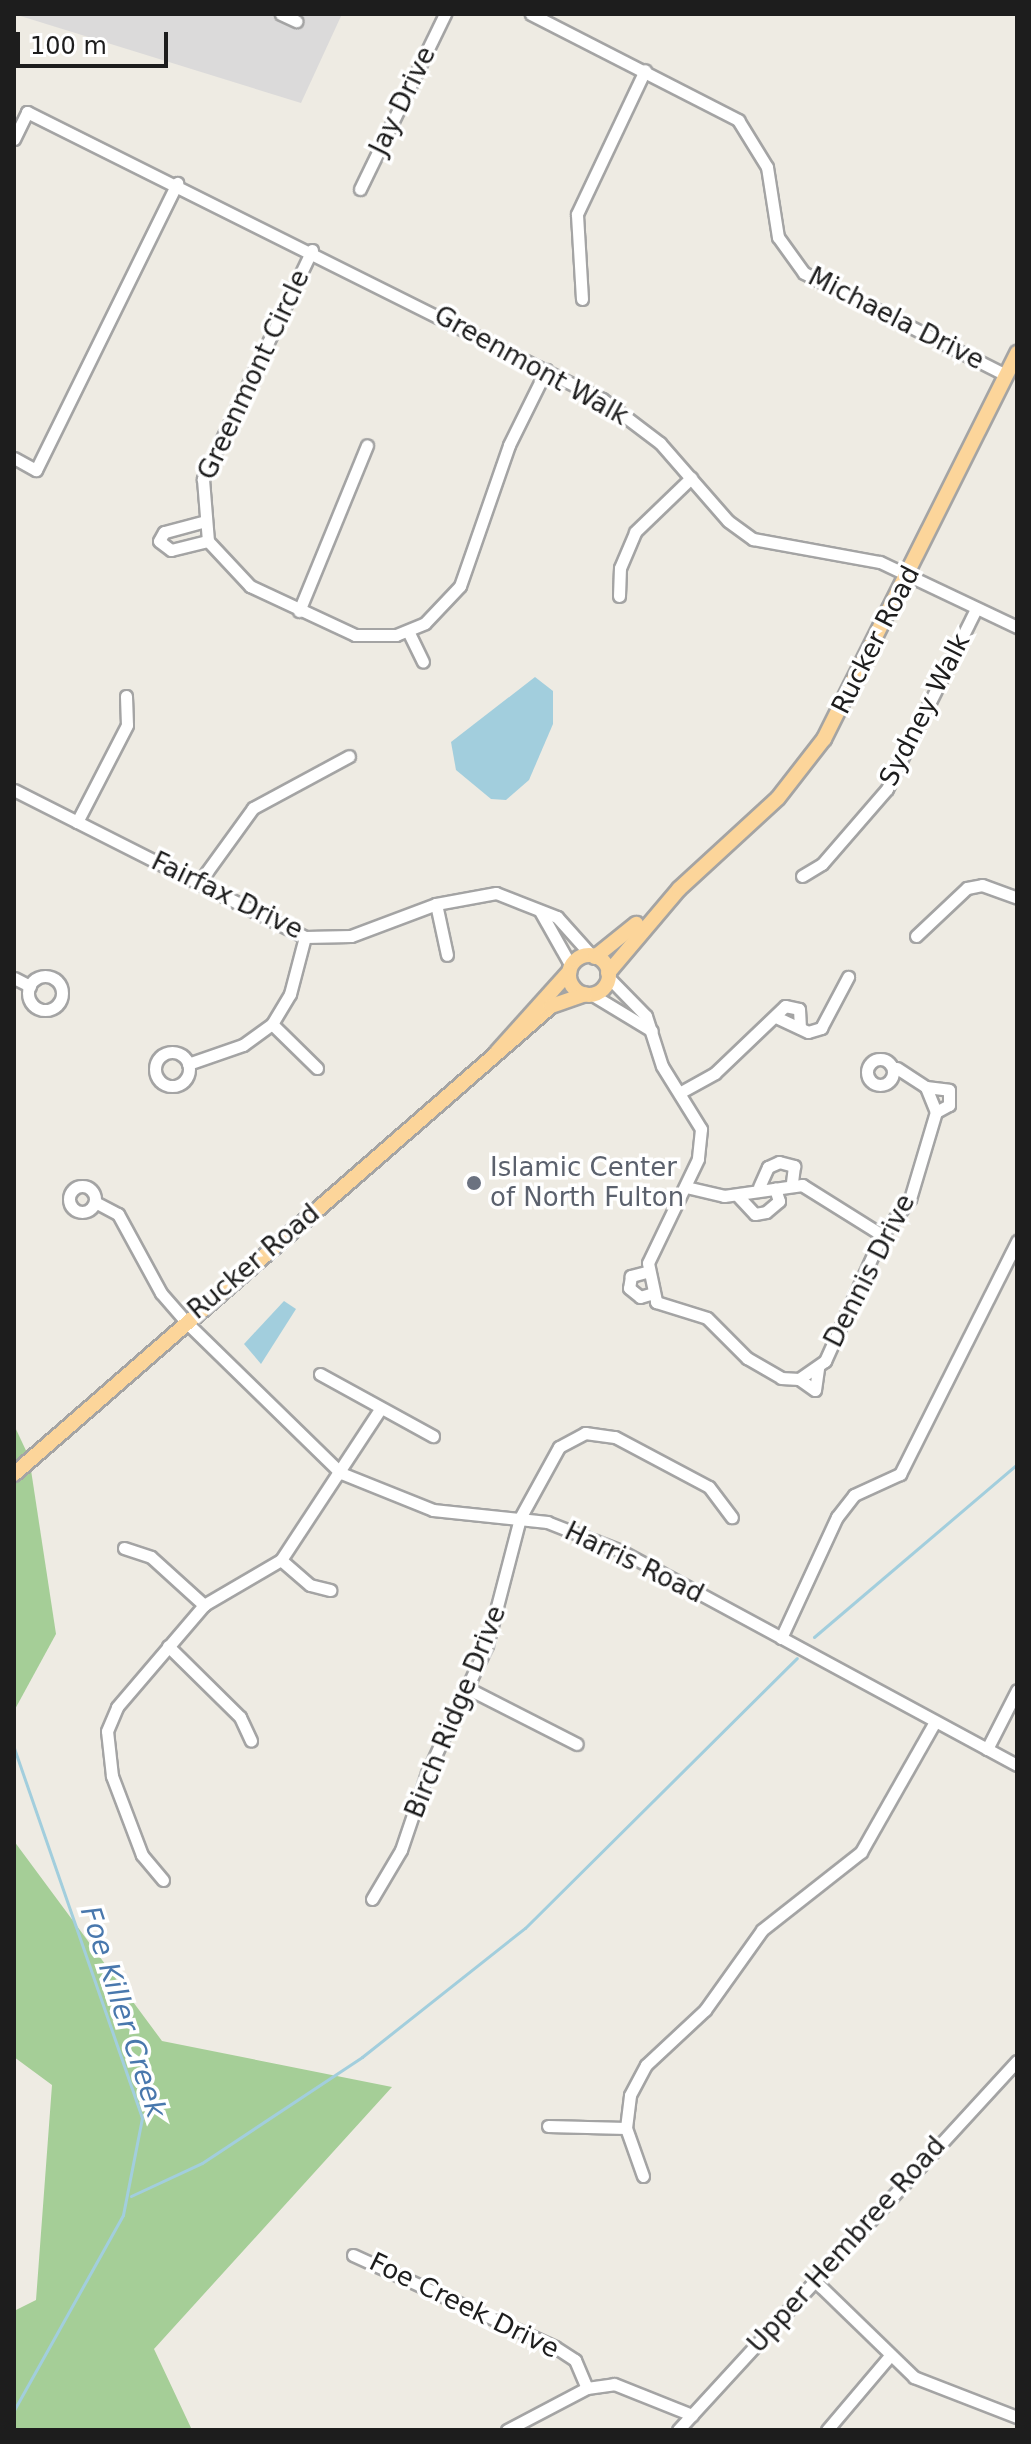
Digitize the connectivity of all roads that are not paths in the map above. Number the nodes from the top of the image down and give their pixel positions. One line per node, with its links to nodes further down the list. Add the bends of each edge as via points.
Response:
1 (281, 14): 4 (street)
2 (445, 14): 8 (street, Jay Drive)
3 (531, 14): 5 (street, Michaela Drive)
4 (296, 21)
5 (645, 70): 10 (street, via 577,214); 13 (street, Michaela Drive, via 724,110 750,133 767,167 778,237 804,273)
6 (14, 139): 7 (street, Greenmont Walk, via 27,112)
7 (177, 183): 9 (street, Greenmont Walk); 15 (street, via 36,470)
8 (360, 189)
9 (312, 250): 12 (street, Greenmont Walk); 17 (street, Greenmont Circle, via 207,467)
10 (582, 299)
11 (1017, 353): 13 (main road, Rucker Road)
12 (546, 370): 16 (street, Greenmont Walk, via 630,417); 24 (street, Greenmont Circle, via 509,445 460,586 438,613)
13 (1006, 375): 19 (main road, Rucker Road)
14 (367, 445): 22 (street)
15 (14, 458)
16 (691, 478): 19 (street, Greenmont Walk, via 753,539 848,553); 20 (street, via 635,532 620,568)
17 (202, 522): 18 (street, Greenmont Circle); 18 (street, via 164,532 159,541 171,550)
18 (208, 541): 22 (street, Greenmont Circle, via 236,577)
19 (909, 575): 21 (street, Greenmont Walk); 32 (main road, Rucker Road, via 809,761)
20 (619, 596)
21 (976, 609): 23 (street, Greenmont Walk); 30 (street, Sydney Walk, via 887,789 822,864)
22 (299, 611): 24 (street, Greenmont Circle, via 355,635)
23 (1017, 627)
24 (408, 631): 25 (street)
25 (423, 662)
26 (126, 696): 29 (street, via 127,725)
27 (349, 756): 31 (street, via 253,808)
28 (14, 790): 29 (street, Fairfax Drive)
29 (77, 822): 31 (street, Fairfax Drive)
30 (802, 876)
31 (198, 884): 37 (street, Fairfax Drive)
32 (679, 889): 39 (main road, Rucker Road); 41 (main road, Rucker Road)
33 (1017, 898): 36 (street, via 990,887 967,888)
34 (436, 904): 35 (street, Fairfax Drive, via 496,893); 37 (street, Fairfax Drive, via 351,936); 38 (street)
35 (540, 911): 39 (street, Fairfax Drive, via 557,917); 40 (street)
36 (916, 936)
37 (305, 937): 47 (street, via 290,994)
38 (447, 955)
39 (594, 956): 40 (main road, Rucker Road); 41 (main road)
40 (570, 969): 45 (main road); 50 (main road, Rucker Road)
41 (608, 975): 45 (main road, Rucker Road); 49 (street)
42 (848, 977): 48 (street, via 821,1028)
43 (14, 978): 44 (street)
44 (30, 986)
45 (588, 994): 49 (street); 50 (main road, Rucker Road, via 551,1006)
46 (778, 1018): 48 (street); 48 (street, via 792,1005 802,1013); 55 (street, via 715,1073)
47 (272, 1024): 51 (street, via 243,1045); 52 (street)
48 (800, 1028)
49 (652, 1031): 55 (street)
50 (497, 1052): 67 (main road, Rucker Road)
51 (188, 1064)
52 (317, 1068)
53 (897, 1068): 54 (street)
54 (926, 1087): 56 (street); 56 (street, Dennis Drive, via 942,1084 951,1095)
55 (681, 1092): 58 (street, via 701,1129)
56 (936, 1112): 63 (street, Dennis Drive, via 910,1199)
57 (792, 1182): 59 (street, via 794,1166 779,1162 768,1167); 60 (street); 63 (street)
58 (686, 1187): 61 (street); 65 (street)
59 (759, 1187): 60 (street); 61 (street)
60 (775, 1189): 61 (street, via 779,1201 766,1212 749,1210)
61 (737, 1195)
62 (95, 1202): 67 (street, Harris Road, via 118,1214)
63 (882, 1235): 68 (street, Dennis Drive)
64 (1017, 1241): 81 (street, via 900,1474 854,1495 837,1517)
65 (646, 1272): 66 (street); 66 (street, via 631,1276 629,1288 640,1297)
66 (653, 1293): 70 (street, via 664,1308 707,1318 763,1369)
67 (185, 1321): 73 (street, Harris Road); 74 (main road, Rucker Road)
68 (818, 1368): 70 (street, Dennis Drive); 70 (street, via 815,1390)
69 (320, 1374): 71 (street)
70 (799, 1379)
71 (379, 1411): 72 (street); 73 (street)
72 (433, 1436)
73 (341, 1473): 76 (street, Harris Road, via 433,1510); 78 (street)
74 (14, 1474)
75 (732, 1517): 76 (street, Birch Ridge Drive, via 709,1487 595,1432 559,1447)
76 (520, 1518): 81 (street, Harris Road, via 621,1551); 83 (street, Birch Ridge Drive, via 502,1604)
77 (124, 1548): 80 (street, via 151,1557)
78 (281, 1560): 79 (street, via 310,1585); 80 (street)
79 (330, 1590)
80 (204, 1605): 82 (street)
81 (781, 1638): 85 (street, Harris Road)
82 (168, 1646): 86 (street, via 240,1717); 90 (street, via 124,1694 107,1731 126,1821)
83 (467, 1688): 87 (street); 91 (street, Birch Ridge Drive, via 401,1850)
84 (1017, 1690): 88 (street)
85 (935, 1722): 88 (street, Harris Road); 94 (street, via 861,1852 762,1930 705,2010 646,2065 630,2095)
86 (251, 1741)
87 (577, 1744)
88 (987, 1749): 89 (street, Harris Road)
89 (1017, 1765)
90 (163, 1880)
91 (372, 1899)
92 (1017, 2061): 97 (street, Upper Hembree Road)
93 (548, 2126): 94 (street)
94 (626, 2128): 95 (street)
95 (643, 2176)
96 (353, 2255): 99 (street, Foe Creek Drive, via 555,2347 575,2360)
97 (815, 2281): 98 (street); 100 (street, Upper Hembree Road)
98 (888, 2358): 101 (street, via 943,2392); 104 (street)
99 (587, 2388): 100 (street, via 635,2388); 102 (street)
100 (692, 2415): 103 (street, Upper Hembree Road)
101 (1017, 2417)
102 (507, 2430)
103 (678, 2430)
104 (827, 2430)

